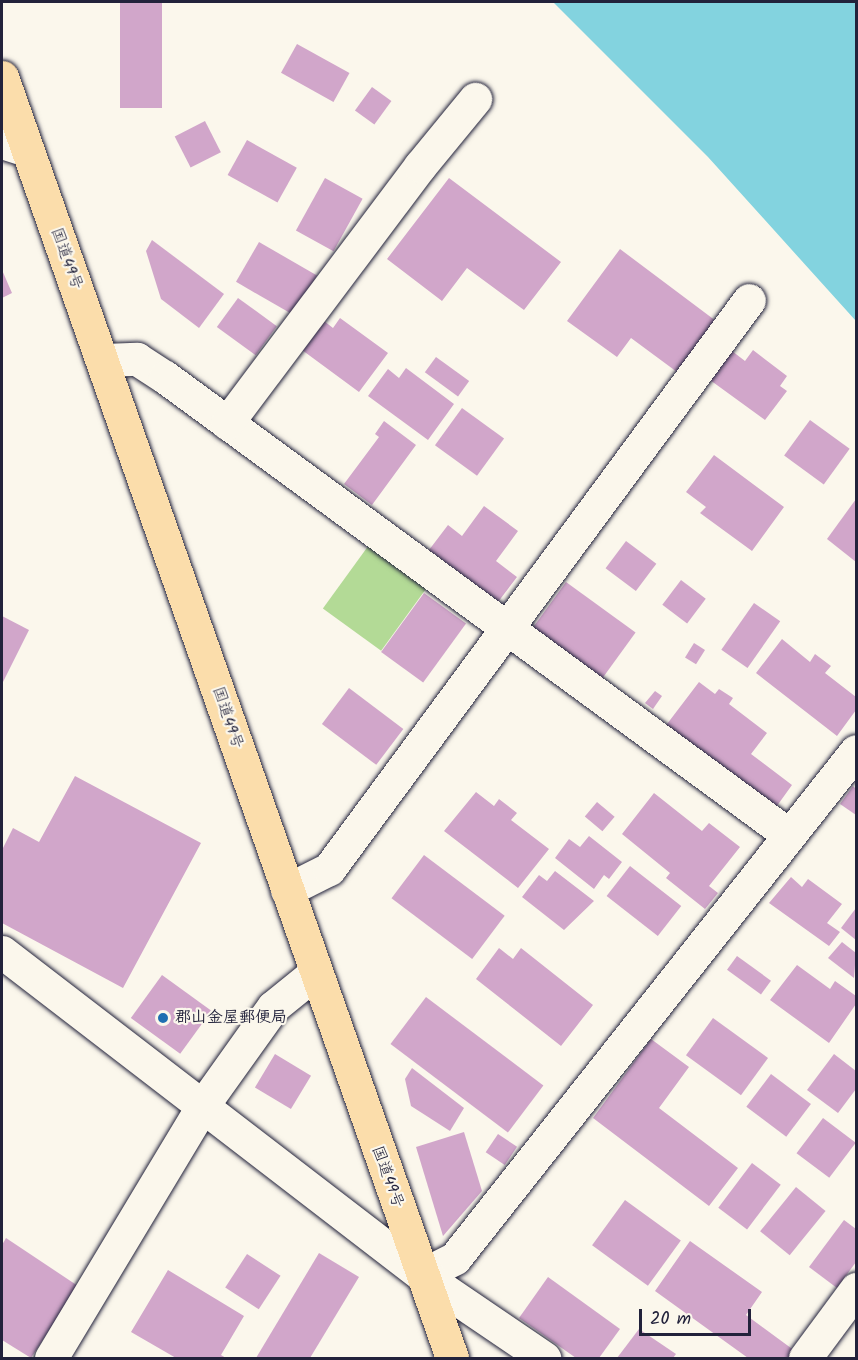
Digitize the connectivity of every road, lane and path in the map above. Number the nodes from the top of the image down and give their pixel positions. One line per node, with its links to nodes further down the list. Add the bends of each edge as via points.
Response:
1 (2, 77): 3 (highway, 国道49号)
2 (475, 99): 6 (street)
3 (14, 146): 5 (highway, 国道49号)
4 (749, 300): 7 (street)
5 (103, 360): 6 (street, via 137,359); 10 (highway, 国道49号)
6 (227, 423): 7 (street)
7 (506, 628): 9 (street); 10 (street, via 329,869)
8 (856, 751): 9 (street)
9 (789, 835): 14 (street, via 455,1258)
10 (287, 890): 12 (highway, 国道49号)
11 (2, 952): 13 (street)
12 (315, 973): 13 (street, via 273,1007); 14 (highway, 国道49号)
13 (203, 1105): 14 (street); 16 (street)
14 (422, 1275): 17 (highway, 国道49号); 18 (street)
15 (856, 1289): 19 (street)
16 (51, 1359)
17 (452, 1359)
18 (544, 1359)
19 (805, 1359)

